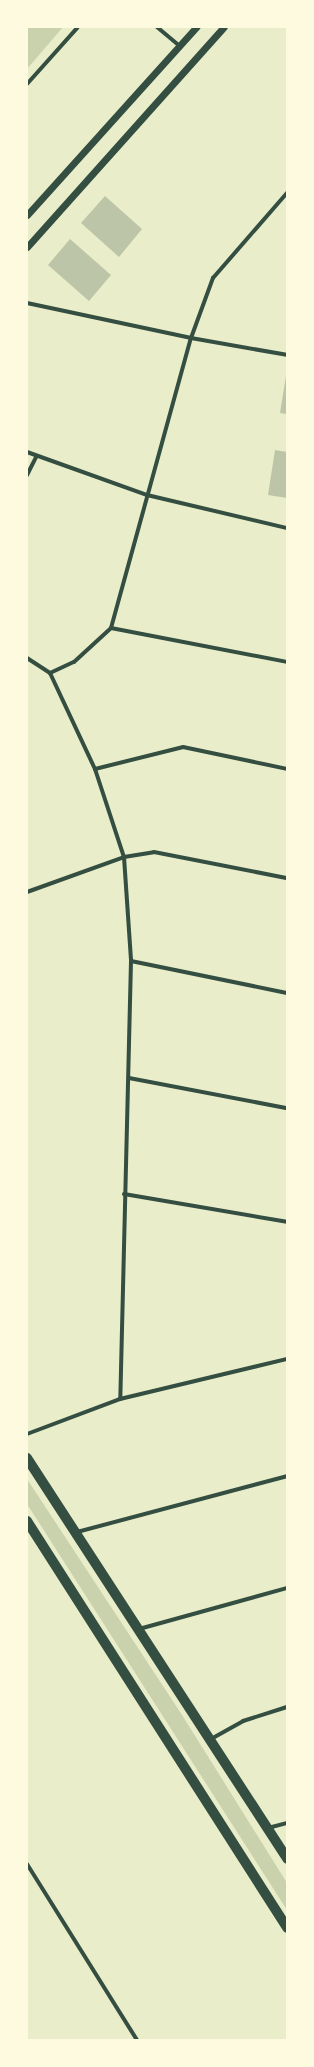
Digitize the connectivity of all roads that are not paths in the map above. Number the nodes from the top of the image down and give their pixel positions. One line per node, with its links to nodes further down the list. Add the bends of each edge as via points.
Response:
1 (78, 27): 6 (street)
2 (157, 27): 5 (street)
3 (196, 27): 5 (street)
4 (224, 27): 9 (street)
5 (180, 46): 8 (street)
6 (27, 84)
7 (287, 193): 11 (street, via 213,278)
8 (27, 215)
9 (27, 247)
10 (27, 303): 11 (street)
11 (191, 338): 12 (street); 16 (street)
12 (287, 355)
13 (27, 452): 14 (street)
14 (36, 457): 15 (street); 16 (street)
15 (27, 475)
16 (147, 494): 17 (street); 18 (street)
17 (287, 528)
18 (111, 628): 20 (street); 21 (street, via 74,662)
19 (27, 658): 21 (street)
20 (287, 662)
21 (50, 673): 23 (street)
22 (287, 768): 23 (street, via 183,747)
23 (95, 769): 24 (street)
24 (124, 857): 25 (street, via 154,852); 26 (street); 27 (street)
25 (287, 878)
26 (27, 892)
27 (131, 961): 28 (street); 29 (street)
28 (287, 994)
29 (128, 1078): 30 (street); 31 (street)
30 (287, 1108)
31 (124, 1194): 32 (street); 34 (street)
32 (287, 1222)
33 (287, 1359): 34 (street)
34 (120, 1399): 35 (street)
35 (27, 1434)
36 (27, 1458): 39 (main road)
37 (287, 1476): 39 (street)
38 (27, 1521): 48 (main road)
39 (75, 1533): 41 (main road)
40 (287, 1588): 41 (street)
41 (138, 1630): 43 (main road)
42 (287, 1707): 43 (street, via 243,1721)
43 (211, 1739): 45 (main road)
44 (287, 1823): 45 (street)
45 (268, 1828): 46 (main road)
46 (287, 1859)
47 (27, 1864): 49 (street)
48 (287, 1928)
49 (137, 2040)

